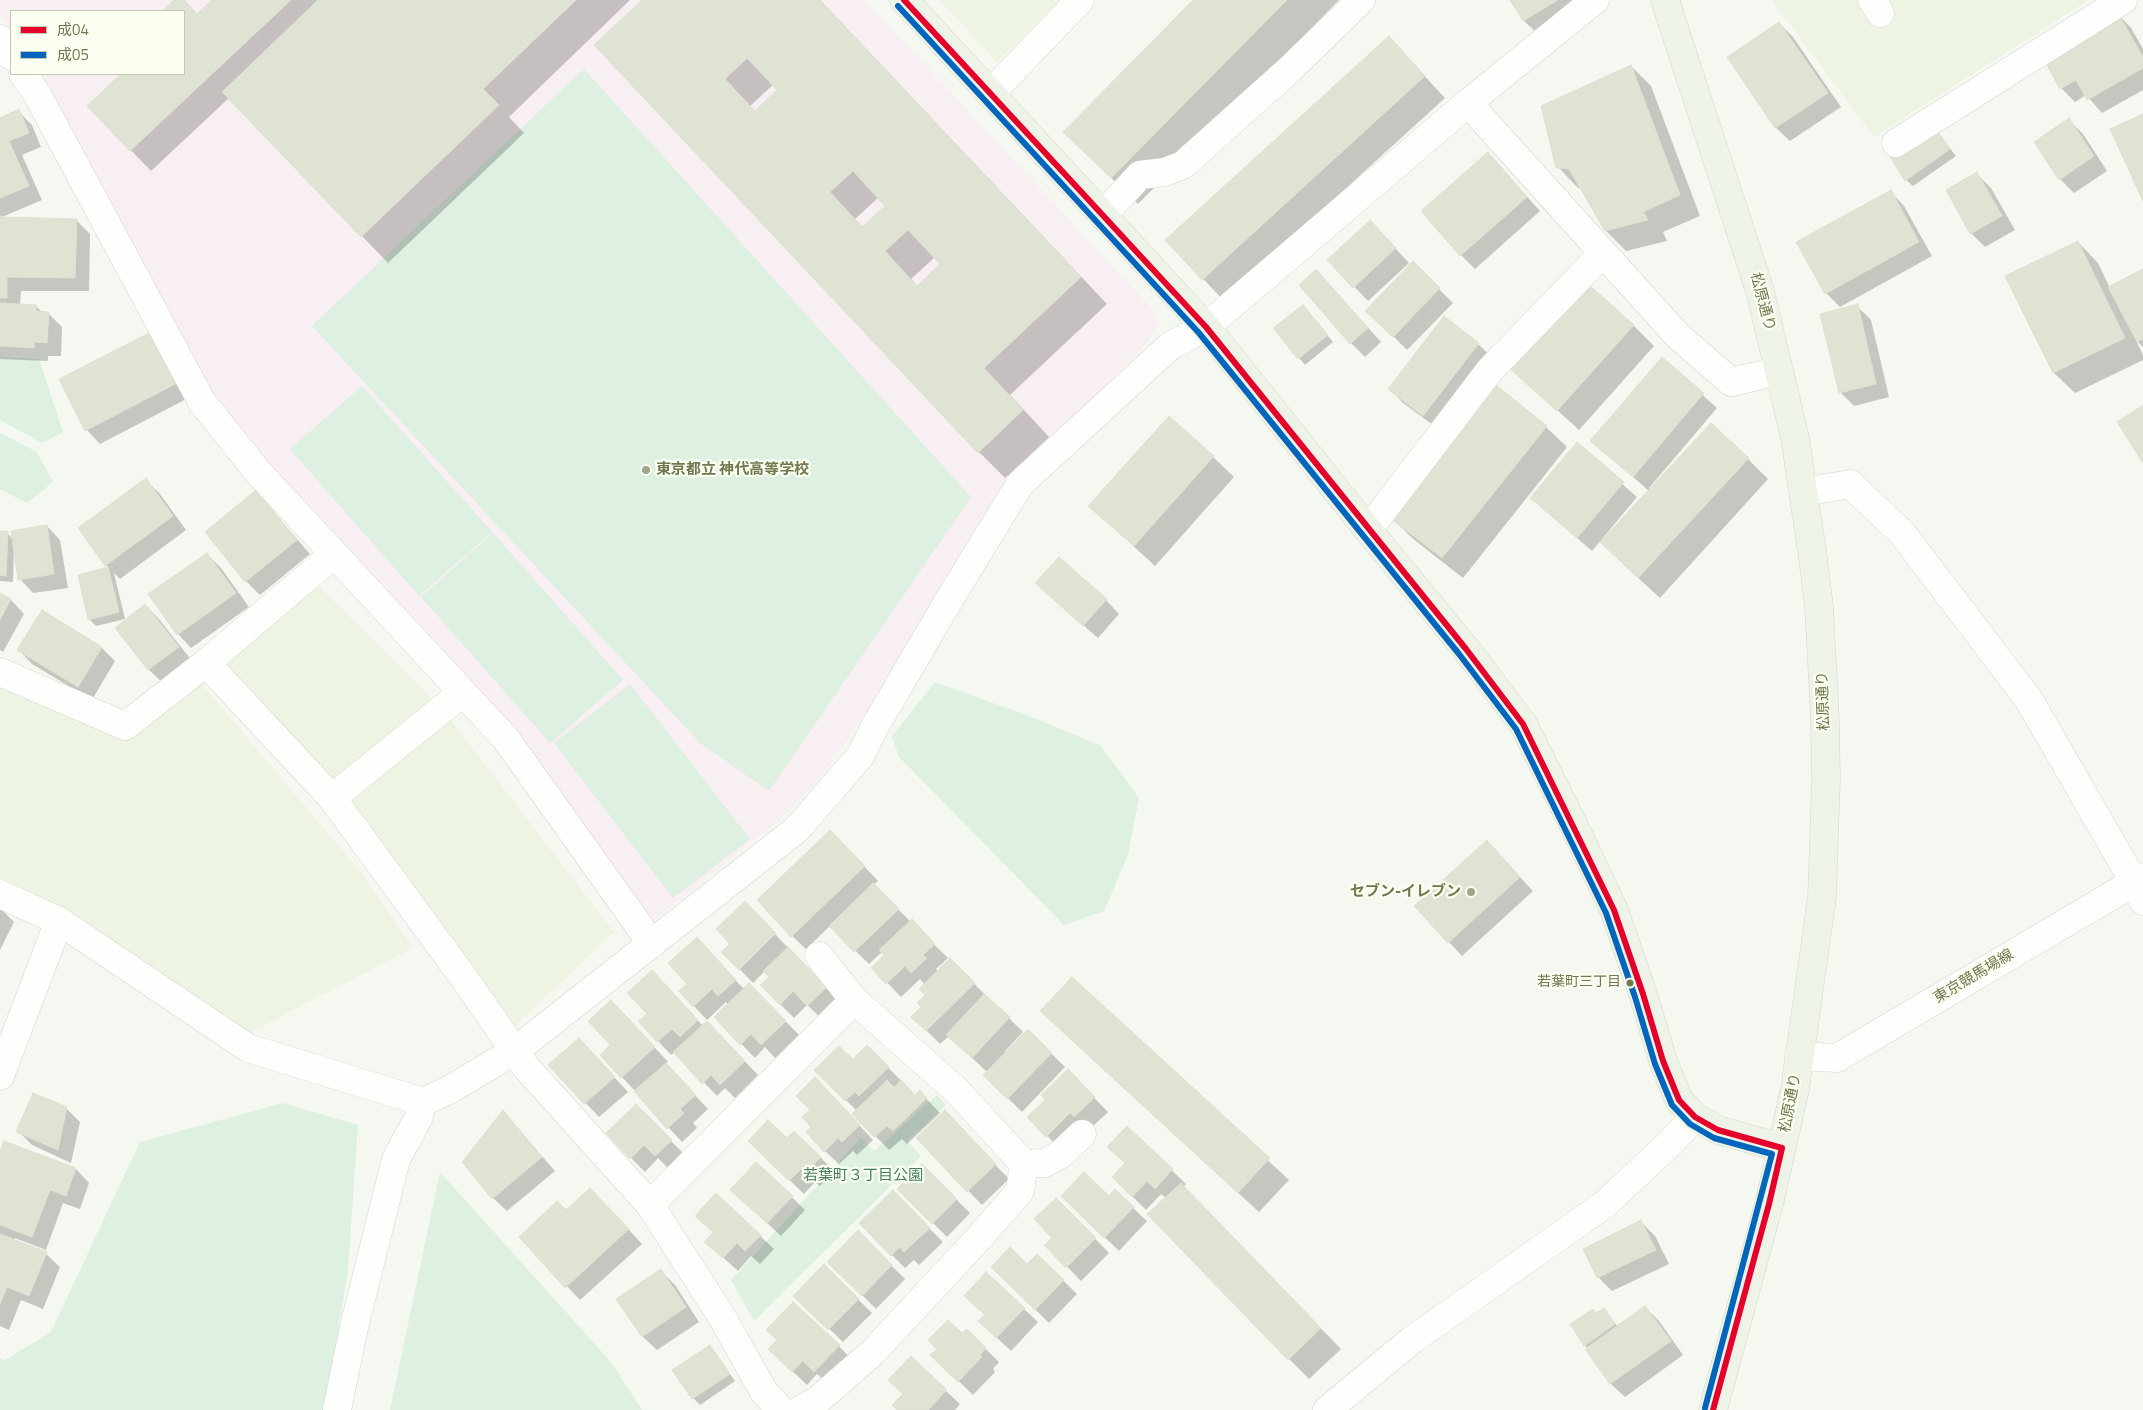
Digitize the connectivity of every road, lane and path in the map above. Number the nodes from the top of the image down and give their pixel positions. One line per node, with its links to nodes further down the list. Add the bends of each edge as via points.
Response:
1 (904, 0): 10 (main road)
2 (1080, 0): 10 (street)
3 (1361, 0): 13 (street, via 1183,165 1166,172 1140,175)
4 (1596, 0): 11 (street)
5 (1665, 0): 16 (main road, 松原通り, via 1760,292)
6 (2123, 0): 12 (street)
7 (0, 39): 8 (street)
8 (10, 54)
9 (24, 75): 19 (street, via 37,94 202,402 258,472)
10 (990, 94): 13 (main road)
11 (1468, 103): 14 (street); 15 (street)
12 (1896, 144)
13 (1102, 215): 15 (main road)
14 (1602, 253): 16 (street, via 1678,336 1731,382); 18 (street, via 1490,370)
15 (1206, 327): 18 (main road); 27 (street, via 1170,346 1020,484 939,617 861,755 797,829)
16 (1779, 371): 17 (main road, 松原通り)
17 (1804, 492): 24 (street, via 1850,484 1902,533 2029,700); 31 (main road, 松原通り, via 1819,606 1826,779 1822,897)
18 (1368, 530): 34 (main road, via 1523,724 1614,910 1663,1061 1679,1100)
19 (333, 555): 20 (street); 22 (street)
20 (206, 663): 21 (street, via 125,726); 23 (street)
21 (0, 672)
22 (462, 693): 23 (street); 27 (street, via 506,740)
23 (332, 798): 30 (street)
24 (2140, 887): 31 (street, 東京競馬場線, via 1837,1058)
25 (0, 894): 26 (street)
26 (59, 921): 32 (street); 33 (street, via 248,1048)
27 (652, 944): 30 (street)
28 (819, 956): 29 (street)
29 (854, 1000): 37 (street, via 956,1090); 38 (street)
30 (516, 1050): 33 (street); 38 (street, via 525,1066)
31 (1799, 1056): 36 (main road, 松原通り)
32 (0, 1076)
33 (423, 1102): 39 (street, via 396,1159)
34 (1695, 1117): 36 (main road, via 1718,1130); 42 (street, via 1605,1204 1412,1340)
35 (1082, 1134): 37 (street, via 1061,1154 1045,1163)
36 (1782, 1148): 43 (main road, 松原通り)
37 (1024, 1164): 41 (street, via 1020,1191 978,1240 873,1352 818,1400)
38 (650, 1205): 40 (street, via 722,1317 764,1392)
39 (337, 1410)
40 (781, 1410)
41 (800, 1410)
42 (1327, 1410)
43 (1713, 1410)

